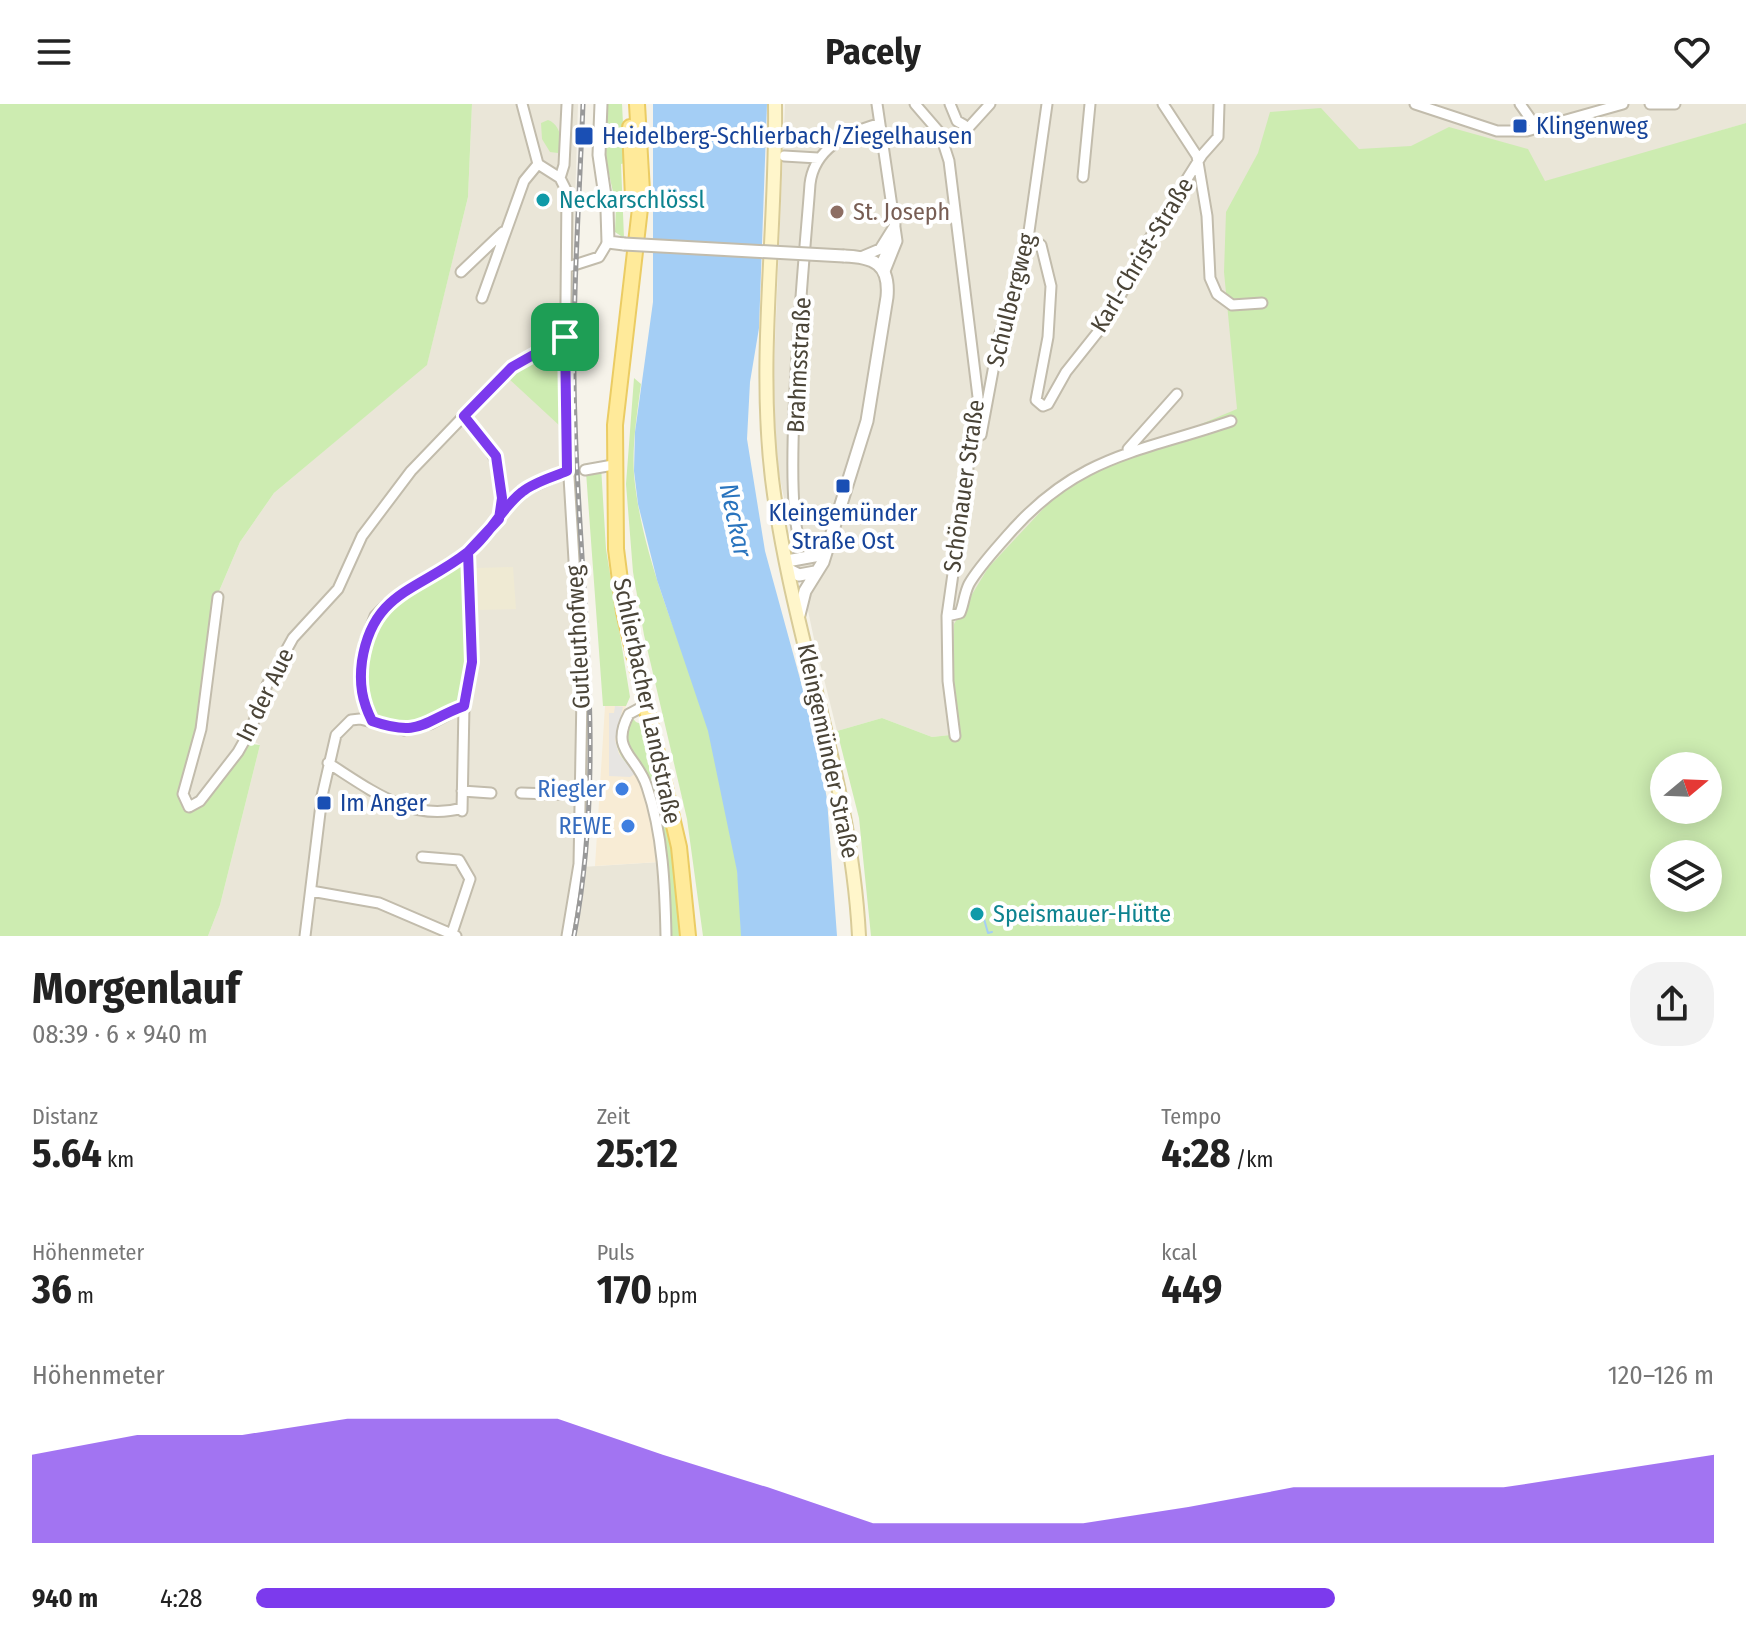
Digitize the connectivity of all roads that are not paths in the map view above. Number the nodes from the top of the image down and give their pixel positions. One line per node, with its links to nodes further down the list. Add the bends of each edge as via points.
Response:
1 (522, 104): 27 (street)
2 (567, 104): 29 (street)
3 (601, 104): 34 (street, via 599,155)
4 (628, 104): 31 (main road, Schlierbacher Landstraße)
5 (637, 104): 31 (main road, Schlierbacher Landstraße, via 642,191)
6 (775, 104): 52 (main road, Kleingemünder Straße, via 767,406 772,480)
7 (915, 104): 45 (street, Schönauer Straße, via 940,133 949,161 976,369)
8 (950, 104): 9 (street, via 957,121 967,126)
9 (990, 104)
10 (1047, 104): 33 (street, Schulbergweg)
11 (1090, 104): 28 (street)
12 (1163, 104): 26 (street)
13 (1219, 104): 26 (street, Karl-Christ-Straße, via 1218,137)
14 (1415, 104): 21 (street, via 1497,131)
15 (1520, 104): 21 (street)
16 (1623, 104): 21 (street)
17 (1650, 104): 18 (street)
18 (1675, 104)
19 (881, 105): 20 (street, Kleingemünder Straße)
20 (878, 124): 23 (street); 30 (street, Kleingemünder Straße)
21 (1537, 128)
22 (784, 139): 23 (street, via 811,137)
23 (830, 146): 25 (street)
24 (784, 156): 25 (street)
25 (818, 158): 50 (street, Brahmsstraße, via 810,184 799,328 795,485 799,541 812,550)
26 (1197, 162): 33 (street, Karl-Christ-Straße, via 1145,245 1109,318 1043,406 1036,400 1051,286 1041,245); 40 (street, via 1215,291 1232,305)
27 (538, 164): 29 (street); 32 (street, via 526,176)
28 (1083, 177)
29 (560, 178): 36 (street, via 567,192)
30 (895, 225): 35 (street, via 880,249); 37 (street, Kleingemünder Straße)
31 (637, 226): 47 (main road, Schlierbacher Landstraße)
32 (505, 230): 38 (street); 39 (street)
33 (1028, 236): 45 (street, Schulbergweg, via 1021,282 1000,333 982,432)
34 (608, 242): 35 (street, bridge); 36 (street, via 598,258)
35 (861, 257): 37 (street)
36 (568, 267): 41 (street)
37 (883, 268): 50 (street, Kleingemünder Straße, via 887,297 867,421)
38 (461, 272)
39 (482, 298)
40 (1262, 303)
41 (565, 337): 43 (street, In der Aue, via 512,367); 48 (street, Gutleuthofweg)
42 (1177, 394): 46 (street)
43 (464, 416): 49 (street, via 496,456); 54 (street, In der Aue, via 411,471 362,536 338,589 298,631 278,662 242,746 200,801 189,807 183,790 201,729)
44 (1231, 421): 46 (street)
45 (971, 440): 56 (street, Schönauer Straße)
46 (1126, 452): 56 (street, via 1093,465 1046,495 977,572 960,613)
47 (613, 465): 48 (street); 57 (main road, Schlierbacher Landstraße, via 622,598)
48 (573, 474): 49 (street, via 521,492); 65 (street, Gutleuthofweg)
49 (499, 519): 51 (street)
50 (827, 551): 52 (street); 53 (street, Kleingemünder Straße)
51 (468, 552): 58 (street, via 472,662); 59 (street, via 375,616 365,642 361,688)
52 (788, 565): 53 (street, via 799,575); 55 (main road, Kleingemünder Straße)
53 (815, 572): 55 (street, Kleingemünder Straße)
54 (218, 597)
55 (799, 615): 73 (main road, Kleingemünder Straße, via 845,811)
56 (947, 616): 60 (street, Schönauer Straße)
57 (646, 705): 71 (street, via 629,714 621,741 648,791 664,874); 72 (main road, Schlierbacher Landstraße, via 679,847)
58 (464, 706): 59 (street, via 430,724 404,730); 62 (street)
59 (372, 721): 61 (street, via 345,725 336,735)
60 (955, 736)
61 (328, 763): 62 (street, via 390,803 462,811); 67 (street)
62 (462, 791): 63 (street)
63 (491, 793)
64 (521, 793): 65 (street)
65 (581, 795): 70 (street, Gutleuthofweg, via 579,864)
66 (422, 857): 69 (street, via 459,860 470,879)
67 (311, 891): 68 (street); 69 (street, via 379,903)
68 (305, 936)
69 (453, 936)
70 (567, 936)
71 (666, 936)
72 (688, 936)
73 (859, 936)

